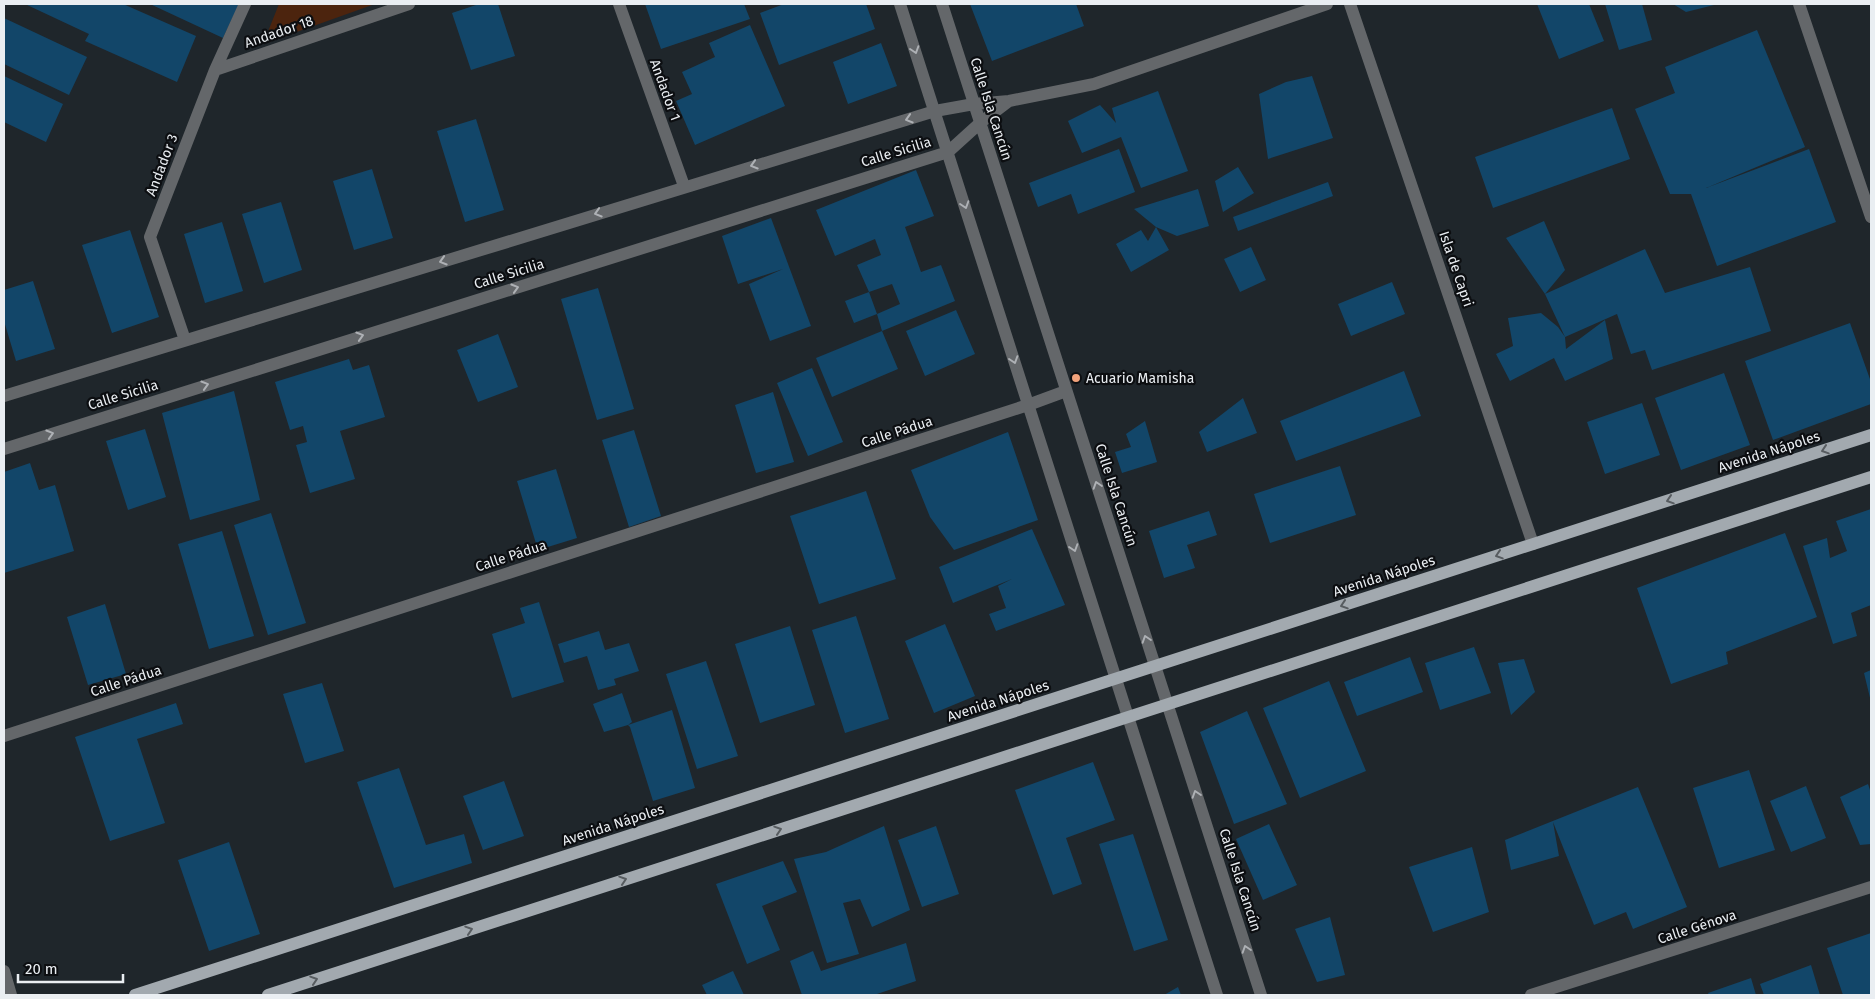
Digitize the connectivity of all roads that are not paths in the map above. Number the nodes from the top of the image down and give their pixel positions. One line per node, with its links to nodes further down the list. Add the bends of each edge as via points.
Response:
1 (245, 4): 9 (street, Andador 3)
2 (409, 4): 9 (street, Andador 18)
3 (619, 4): 15 (street, Andador 1)
4 (900, 4): 12 (street, one-way to 12)
5 (942, 4): 11 (street, Calle Isla Cancún)
6 (1327, 4): 10 (street, Calle Sicilia, via 1094,84)
7 (1350, 4): 24 (street, Isla de Capri)
8 (1799, 4): 16 (street)
9 (215, 70): 17 (street, Andador 3, via 150,237)
10 (1009, 101): 11 (street, Calle Sicilia); 13 (street, Calle Sicilia)
11 (974, 104): 12 (street, Calle Sicilia); 13 (street, Calle Isla Cancún)
12 (935, 111): 14 (street); 15 (street, Calle Sicilia, one-way to 15)
13 (980, 122): 14 (street, Calle Sicilia); 18 (street, Calle Isla Cancún)
14 (948, 152): 20 (street, one-way to 20); 22 (street, Calle Sicilia, one-way to 14)
15 (684, 186): 17 (street, Calle Sicilia, one-way to 17)
16 (1871, 217)
17 (185, 340): 19 (street, Calle Sicilia)
18 (1066, 391): 20 (street, Calle Pádua); 25 (street, Calle Isla Cancún, one-way to 18)
19 (4, 396)
20 (1028, 405): 26 (street, one-way to 26); 29 (street, Calle Pádua)
21 (1871, 435): 24 (main road, Avenida Nápoles, one-way to 24)
22 (4, 449)
23 (1871, 477): 27 (main road)
24 (1533, 544): 25 (main road, Avenida Nápoles, one-way to 25)
25 (1155, 666): 26 (main road, Avenida Nápoles); 27 (street, Calle Isla Cancún)
26 (1116, 679): 28 (street); 33 (main road, Avenida Nápoles)
27 (1167, 705): 28 (main road); 36 (street, Calle Isla Cancún, one-way to 27)
28 (1128, 717): 34 (main road, one-way to 28); 35 (street)
29 (4, 736)
30 (1871, 887): 37 (street, Calle Génova)
31 (4, 971): 32 (street)
32 (11, 995)
33 (135, 995)
34 (268, 995)
35 (1217, 995)
36 (1261, 995)
37 (1531, 995)

